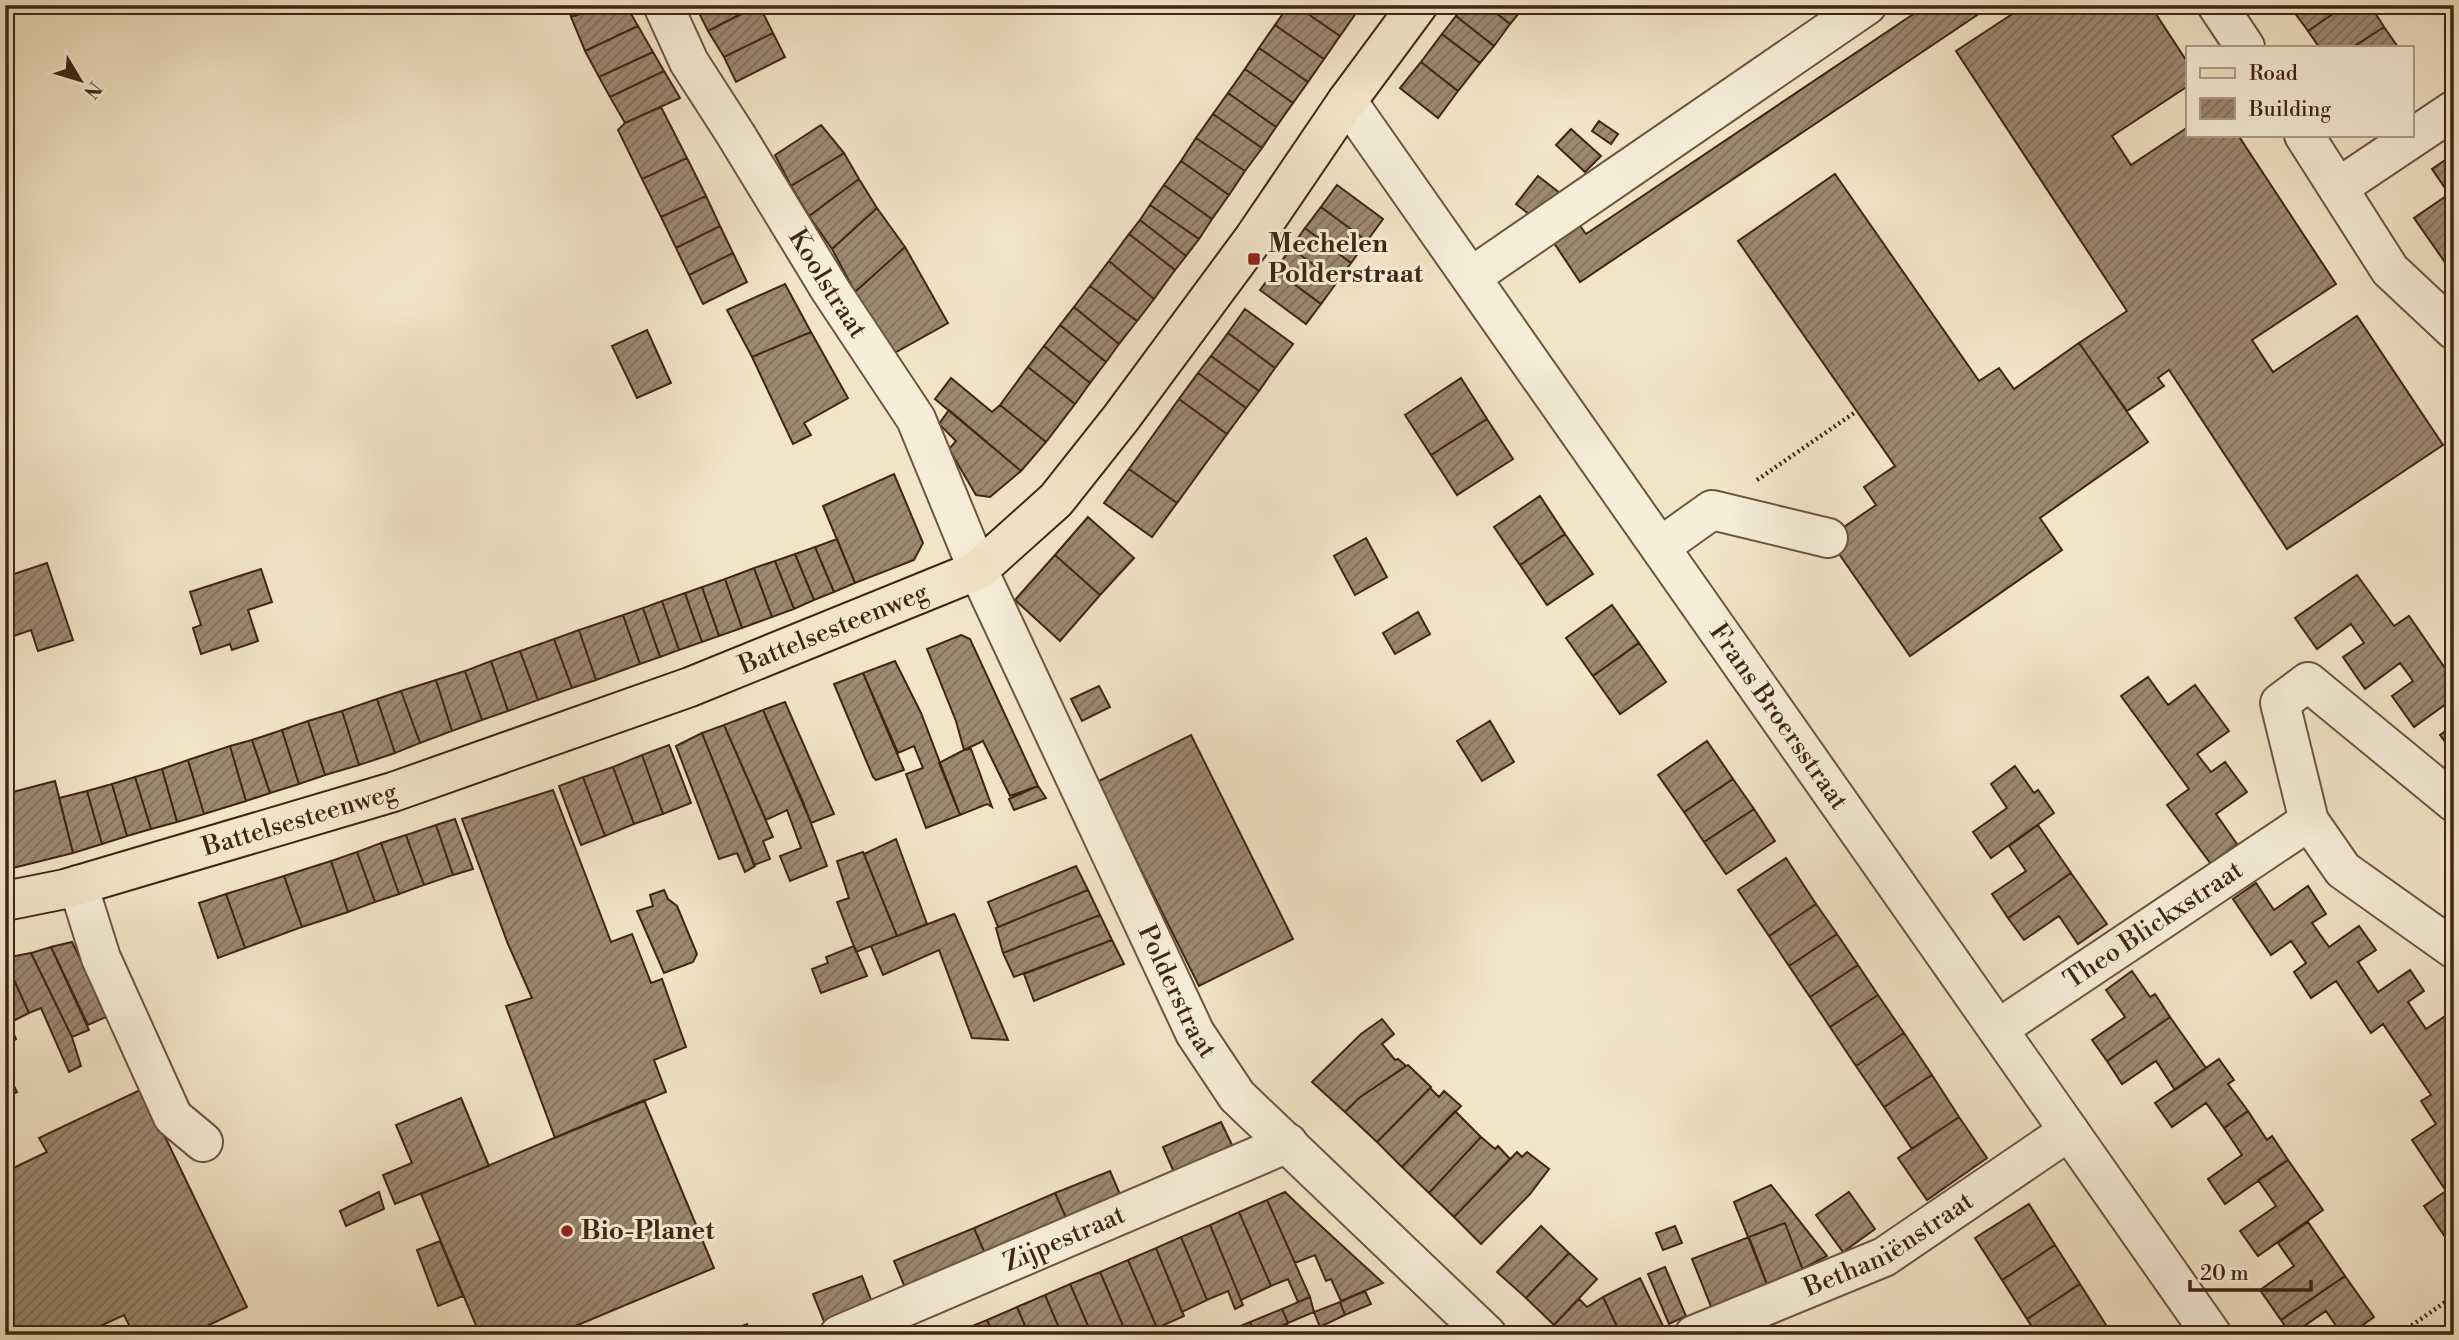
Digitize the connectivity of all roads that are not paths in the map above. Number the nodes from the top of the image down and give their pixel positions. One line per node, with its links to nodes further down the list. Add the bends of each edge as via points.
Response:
1 (663, 5): 14 (street, Koolstraat, via 689,62 916,419)
2 (1418, 5): 6 (main road, Battelsesteenweg)
3 (1867, 5): 10 (street)
4 (2217, 5): 5 (street)
5 (2244, 46)
6 (1347, 101): 10 (street, Frans Broersstraat); 14 (main road, Battelsesteenweg, via 1254,239 1105,439 1056,500)
7 (2454, 110): 9 (street)
8 (2305, 136): 9 (street)
9 (2339, 187): 11 (street, via 2390,270)
10 (1471, 277): 13 (street, Frans Broersstraat)
11 (2454, 330)
12 (1829, 538): 13 (street, via 1712,510)
13 (1660, 547): 20 (street, Frans Broersstraat)
14 (978, 570): 17 (main road, Battelsesteenweg, via 690,687 393,792); 23 (street, Polderstraat, via 1195,1033 1237,1096)
15 (2454, 802): 16 (street, via 2308,682 2280,703)
16 (2309, 821): 19 (street, via 2343,870); 20 (street, Theo Blickxstraat)
17 (78, 885): 18 (main road, Battelsesteenweg); 22 (street, via 101,958 173,1117)
18 (5, 901)
19 (2454, 949)
20 (1998, 1029): 21 (street, Frans Broersstraat)
21 (2069, 1131): 26 (street, Bethaniënstraat, via 1884,1257); 27 (street, Frans Broersstraat)
22 (203, 1142)
23 (1288, 1143): 24 (street, Zijpestraat); 25 (street, Polderstraat)
24 (839, 1335)
25 (1487, 1335)
26 (1694, 1335)
27 (2212, 1335)

